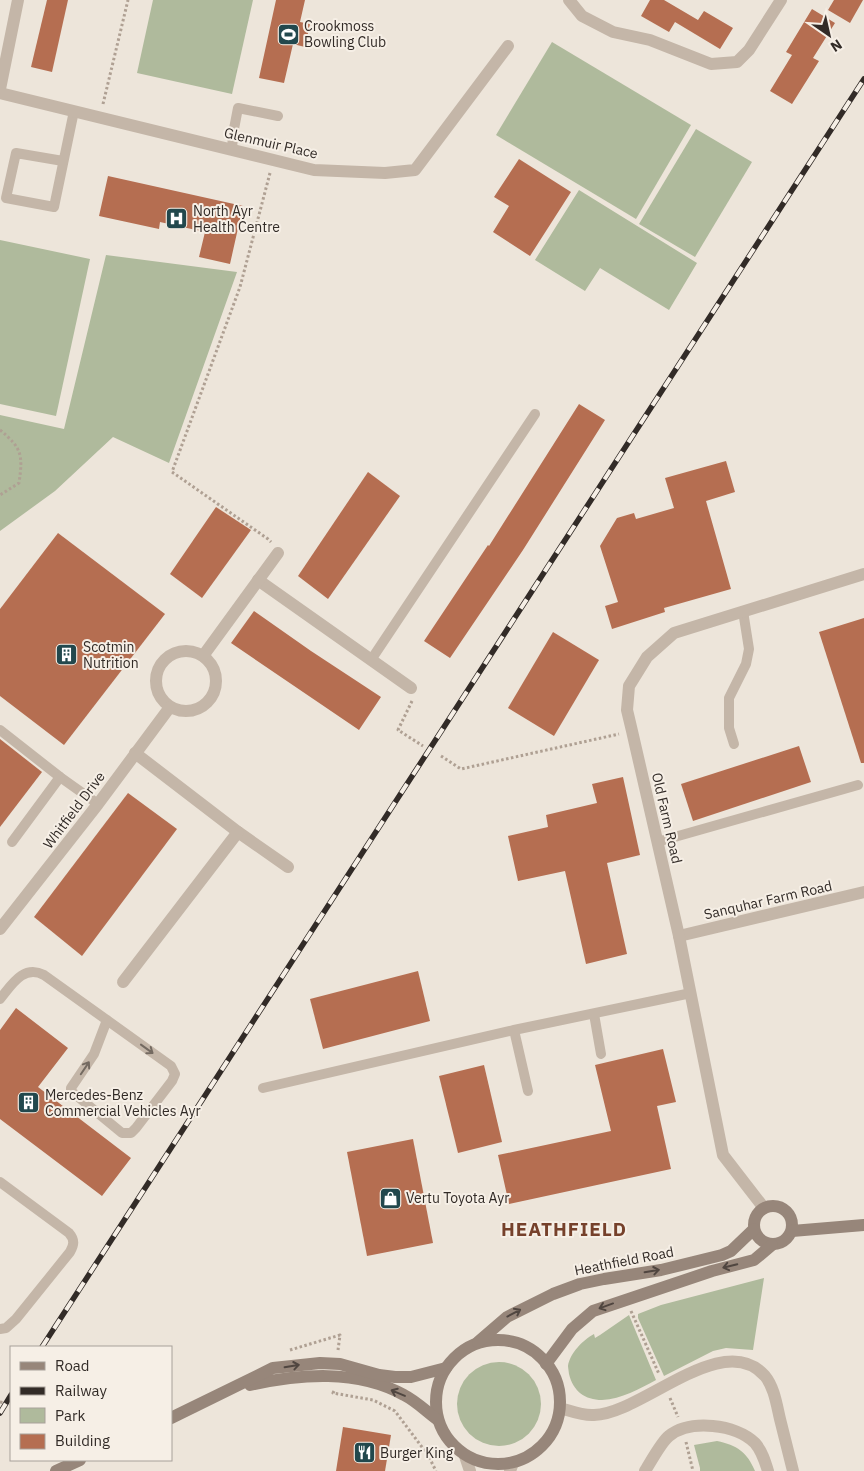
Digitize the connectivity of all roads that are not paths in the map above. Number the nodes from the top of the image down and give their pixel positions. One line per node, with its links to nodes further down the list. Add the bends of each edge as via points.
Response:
1 (18, 0): 5 (street)
2 (570, 0): 3 (street, via 582,16 613,32 650,40 711,64 737,62 749,50)
3 (781, 0)
4 (508, 46): 9 (street, Glenmuir Place, via 415,170 385,173 314,170)
5 (0, 89)
6 (0, 93): 7 (street, Glenmuir Place)
7 (74, 112): 9 (street, Glenmuir Place); 10 (lane)
8 (278, 116): 9 (lane, via 238,108)
9 (232, 150)
10 (64, 161): 10 (lane, via 54,206 6,198 16,153)
11 (535, 414): 17 (lane)
12 (278, 554): 14 (street)
13 (864, 574): 15 (street, Old Farm Road)
14 (258, 580): 16 (street); 17 (street)
15 (743, 611): 21 (lane, via 750,649 730,698 729,728); 28 (street, Old Farm Road, via 674,633 647,656 629,686 627,710)
16 (203, 656): 19 (street, via 211,664 216,678 211,698 199,709 188,712); 19 (street, via 189,651 178,652 169,656 158,669 157,690)
17 (371, 660): 18 (street)
18 (411, 688)
19 (170, 707): 22 (street, Whitfield Drive)
20 (0, 730): 23 (lane)
21 (734, 744)
22 (135, 753): 25 (street, Whitfield Drive); 26 (street)
23 (60, 777): 25 (lane); 27 (lane)
24 (858, 785): 28 (lane)
25 (98, 804): 31 (street, Whitfield Drive)
26 (238, 832): 29 (street); 33 (street)
27 (12, 842)
28 (656, 842): 32 (street, Old Farm Road)
29 (288, 867)
30 (864, 892): 32 (street, Sanquhar Farm Road)
31 (0, 929)
32 (679, 936): 34 (street, Old Farm Road)
33 (123, 982)
34 (691, 993): 36 (lane); 43 (street, Old Farm Road, via 723,1155)
35 (0, 999): 37 (lane, via 18,977 36,972)
36 (594, 1014): 38 (lane); 39 (lane)
37 (107, 1020): 37 (lane, one-way to 37, via 174,1071 172,1081 130,1133 122,1133 71,1091 94,1054)
38 (514, 1030): 40 (lane); 41 (lane)
39 (600, 1054)
40 (263, 1088)
41 (528, 1091)
42 (0, 1182): 48 (lane, via 69,1233 74,1242 70,1252 16,1319)
43 (764, 1208): 45 (main road, via 756,1217); 46 (main road, via 776,1206 788,1212)
44 (864, 1225): 46 (main road)
45 (754, 1229): 47 (main road, via 760,1240); 49 (main road, Heathfield Road, one-way to 45, via 507,1317 553,1294 580,1284 722,1255 731,1251)
46 (792, 1231): 47 (main road, via 784,1242)
47 (772, 1245): 50 (main road, one-way to 50, via 754,1260 593,1311 572,1329)
48 (0, 1329)
49 (476, 1344): 50 (main road, via 508,1340 524,1345); 51 (main road, via 462,1351)
50 (546, 1364): 53 (main road, via 560,1390)
51 (446, 1368): 52 (main road, via 411,1377); 55 (main road, via 438,1384 435,1404)
52 (336, 1370): 54 (main road, via 320,1362 273,1368); 55 (main road, one-way to 52, via 404,1395)
53 (560, 1408): 58 (main road, via 555,1428 543,1446); 63 (street, via 594,1416 615,1411 702,1368 741,1362 765,1376 772,1390)
54 (172, 1418)
55 (438, 1420): 56 (main road, via 444,1434)
56 (465, 1456): 58 (main road, via 479,1462); 60 (street)
57 (78, 1461): 59 (main road)
58 (511, 1467)
59 (56, 1471)
60 (470, 1471)
61 (645, 1471): 62 (street, via 668,1436 695,1425 742,1433 755,1444)
62 (768, 1471)
63 (793, 1471)

